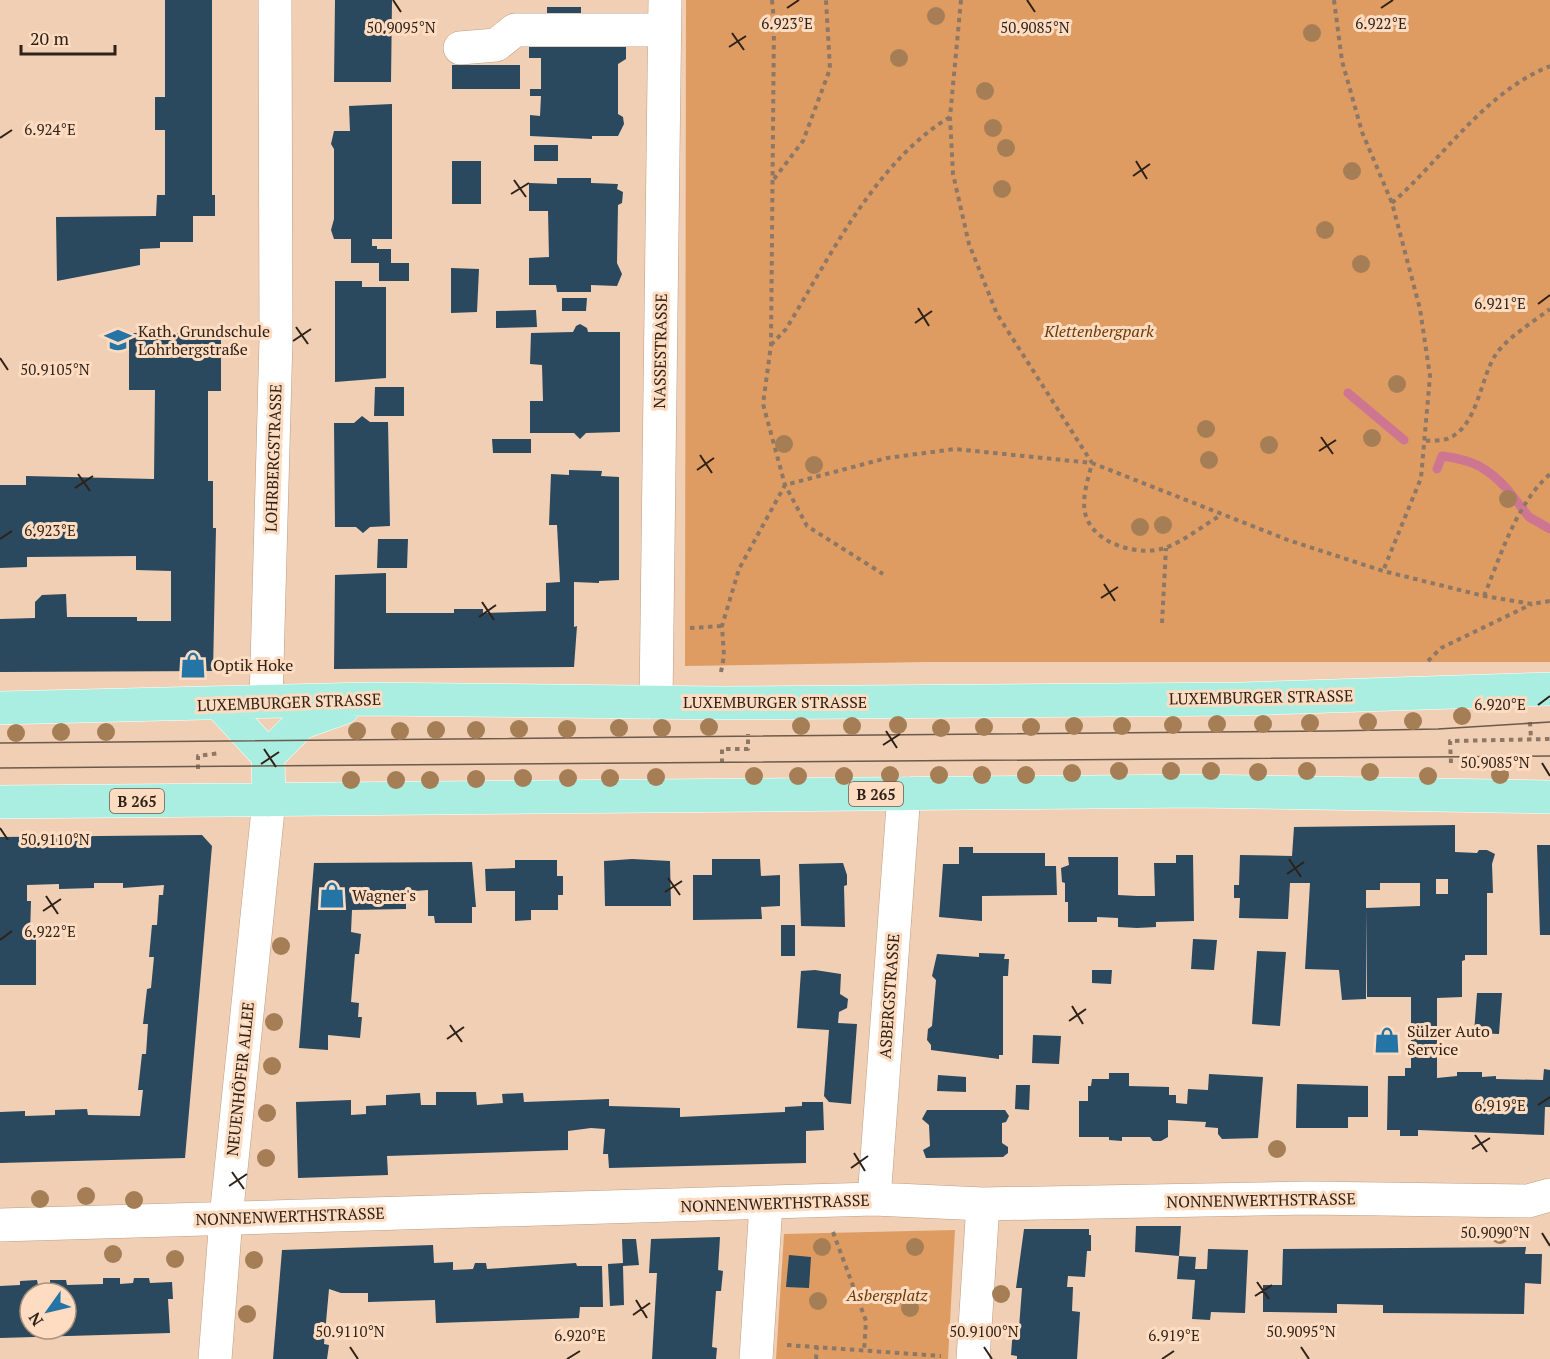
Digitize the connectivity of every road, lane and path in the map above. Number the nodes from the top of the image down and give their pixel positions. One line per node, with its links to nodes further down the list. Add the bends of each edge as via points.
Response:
1 (275, 0): 30 (street, LOHRBERGSTRASSE, via 276,339)
2 (772, 0): 10 (path)
3 (826, 0): 10 (path, via 830,69 802,141)
4 (961, 0): 9 (path)
5 (1334, 0): 11 (path, via 1342,61 1362,132)
6 (665, 15): 7 (street, via 515,30 496,45); 31 (street, NASSESTRASSE)
7 (460, 48)
8 (1550, 66): 11 (path, via 1521,82 1480,114 1421,178)
9 (950, 117): 13 (path, via 924,133 870,194 786,329); 15 (path, via 953,174 969,244 997,314)
10 (773, 181): 13 (path)
11 (1392, 203): 14 (path, via 1420,309 1430,376)
12 (1550, 309): 14 (path, via 1498,352 1487,369 1472,414 1457,432 1449,438)
13 (771, 345): 17 (path, via 763,404)
14 (1426, 441): 20 (path, via 1420,478)
15 (1092, 463): 17 (path, via 955,450 887,458); 18 (path); 19 (path, via 1084,507 1087,521 1098,535 1140,551)
16 (1550, 474): 22 (path, via 1536,486 1518,518)
17 (785, 485): 21 (path, via 807,526); 27 (path, via 739,569 722,626)
18 (1222, 515): 19 (path); 20 (path)
19 (1166, 548): 25 (path)
20 (1383, 571): 22 (path)
21 (883, 574)
22 (1484, 596): 24 (path)
23 (1550, 601): 24 (path)
24 (1532, 604): 26 (path, via 1441,648)
25 (1162, 623)
26 (1428, 662)
27 (721, 676)
28 (1550, 689): 31 (main road, LUXEMBURGER STRASSE, via 1241,699)
29 (368, 699): 30 (main road, LUXEMBURGER STRASSE); 31 (main road, LUXEMBURGER STRASSE); 39 (main road, via 301,723)
30 (266, 701): 32 (main road, LUXEMBURGER STRASSE)
31 (656, 703)
32 (220, 704): 33 (main road, LUXEMBURGER STRASSE); 39 (main road)
33 (0, 708)
34 (1530, 731): 35 (path)
35 (1531, 739): 36 (path); 42 (path, via 1450,741)
36 (1550, 739)
37 (748, 743): 40 (path, via 748,749 722,749)
38 (220, 750): 41 (path, via 220,754)
39 (268, 756): 45 (main road)
40 (722, 756)
41 (198, 759)
42 (1451, 764)
43 (904, 793): 44 (main road, B 265, via 1193,791); 45 (main road, B 265); 48 (street, ASBERGSTRASSE)
44 (1550, 797)
45 (269, 800): 46 (main road, B 265); 51 (street, NEUENHÖFER ALLEE)
46 (0, 802)
47 (1550, 1195): 50 (street, NONNENWERTHSTRASSE, via 1528,1201 1308,1198)
48 (874, 1199): 49 (street, NONNENWERTHSTRASSE); 50 (street, NONNENWERTHSTRASSE)
49 (765, 1204): 51 (street, NONNENWERTHSTRASSE); 60 (street)
50 (983, 1204): 58 (street)
51 (221, 1218): 52 (street, NONNENWERTHSTRASSE); 59 (street, NEUENHÖFER ALLEE)
52 (0, 1225)
53 (833, 1231): 56 (path, via 866,1320)
54 (790, 1346): 55 (path)
55 (817, 1347): 56 (path); 61 (path)
56 (864, 1351): 57 (path)
57 (910, 1356): 58 (path)
58 (960, 1358)
59 (215, 1359)
60 (756, 1359)
61 (816, 1359)

